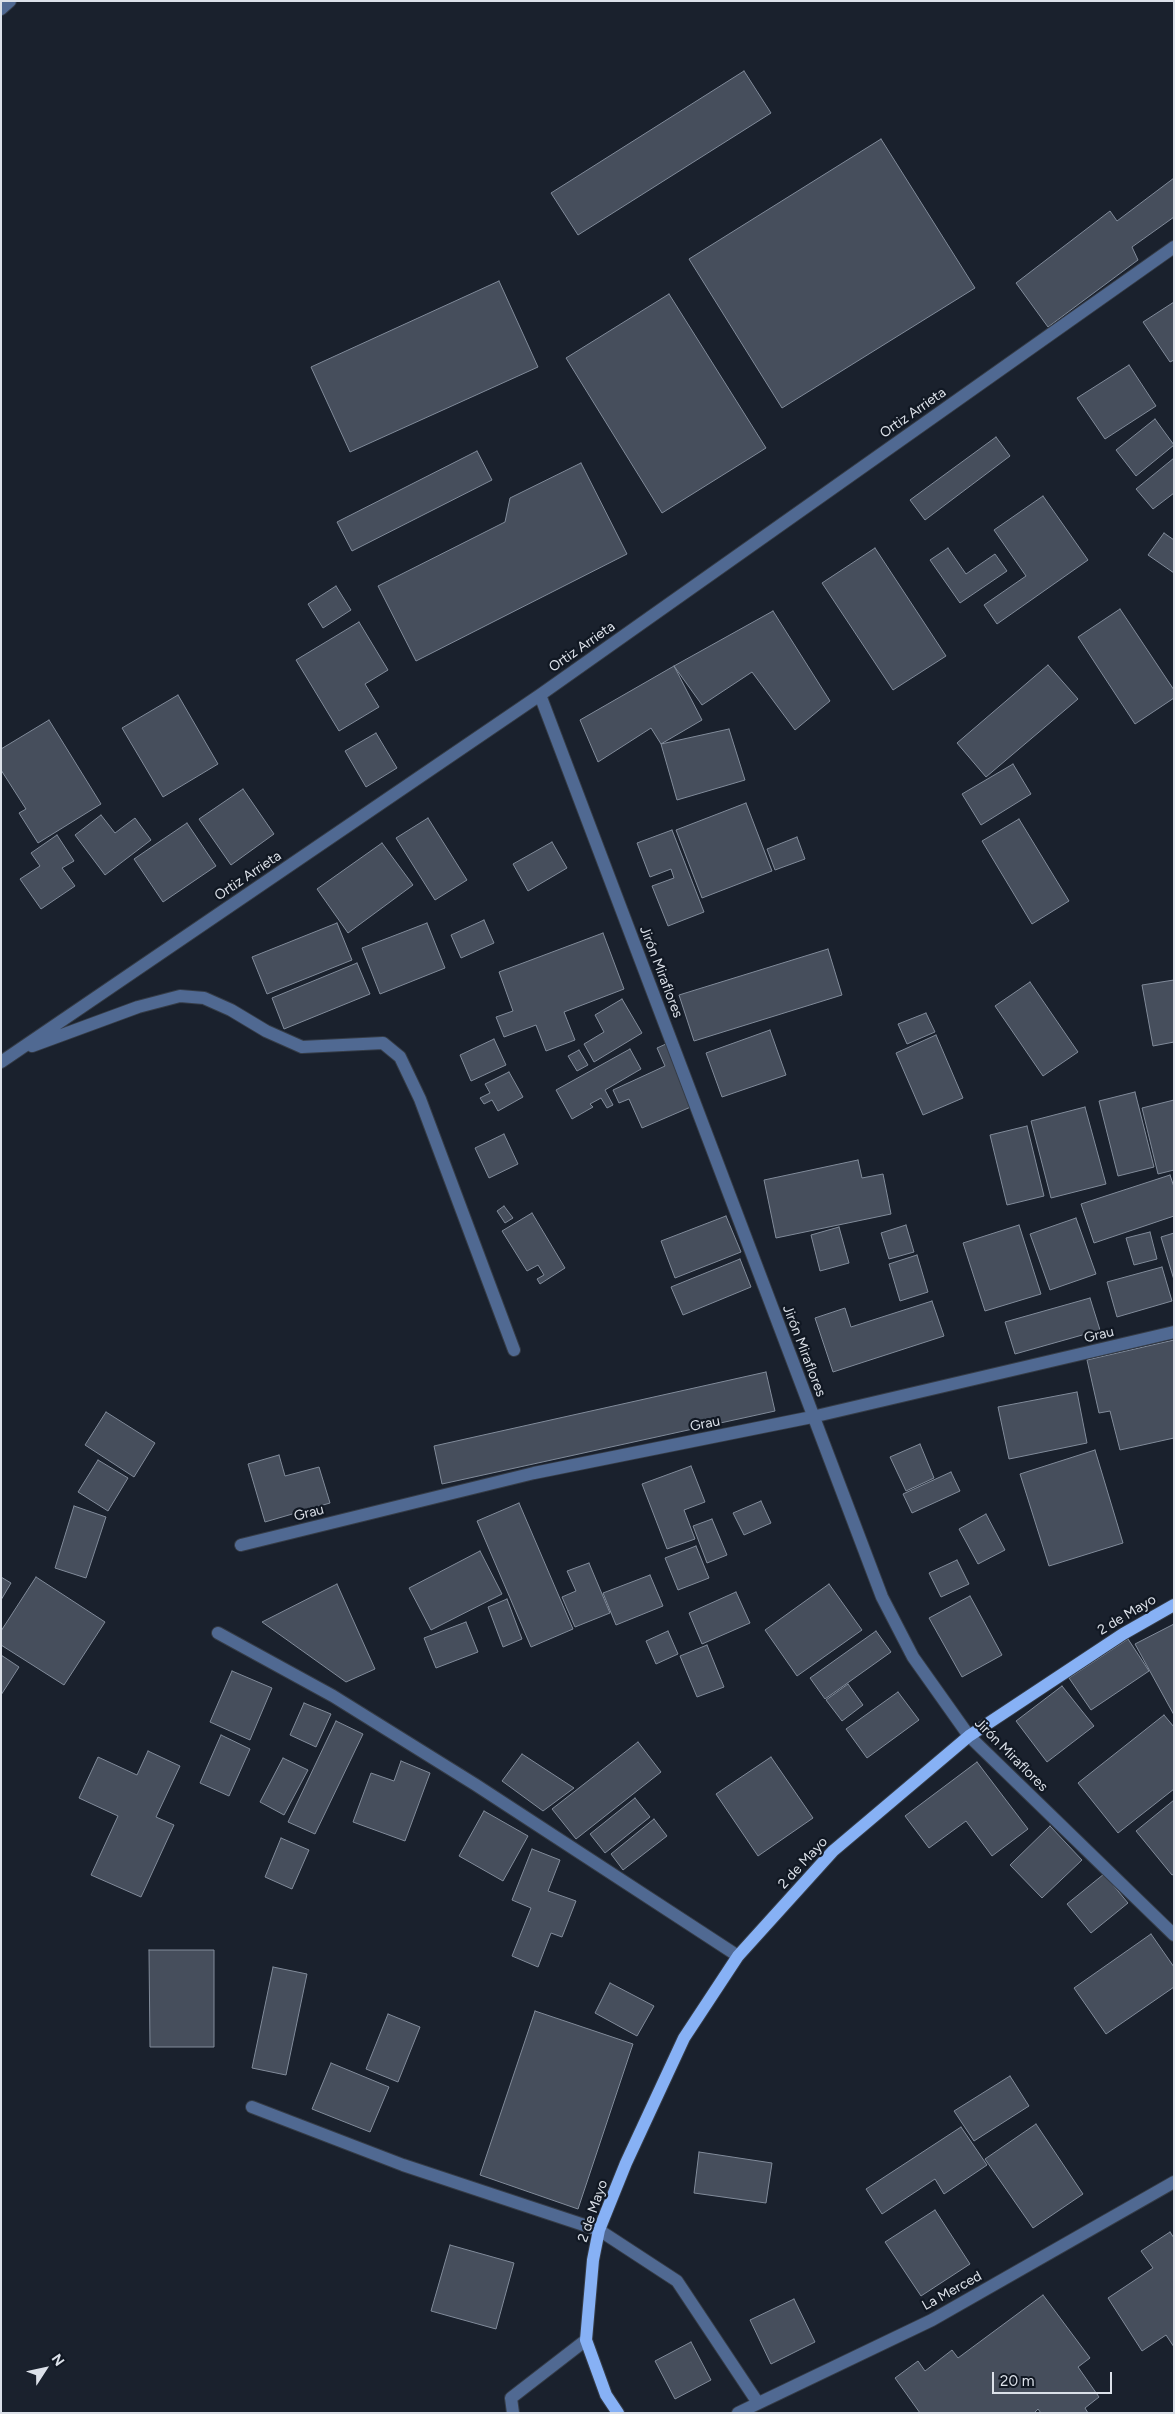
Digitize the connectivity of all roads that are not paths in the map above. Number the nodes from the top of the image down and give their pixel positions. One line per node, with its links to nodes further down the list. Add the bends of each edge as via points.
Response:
1 (10, 1): 2 (street)
2 (1, 9)
3 (1174, 247): 4 (street, Ortiz Arrieta)
4 (540, 695): 5 (street, Ortiz Arrieta); 9 (street, Jirón Miraflores)
5 (18, 1051): 6 (street, Ortiz Arrieta); 8 (street, via 138,1007 180,996 204,998 302,1047 384,1043 400,1057 420,1099)
6 (1, 1062)
7 (1174, 1332): 9 (street, Grau)
8 (514, 1350)
9 (812, 1417): 10 (street, Grau, via 534,1473); 13 (street, Jirón Miraflores, via 882,1597 913,1656)
10 (241, 1545)
11 (1174, 1605): 13 (main road, 2 de Mayo, via 1123,1634)
12 (218, 1632): 15 (street, via 333,1696 468,1780)
13 (969, 1736): 14 (street, Jirón Miraflores); 15 (main road, 2 de Mayo, via 833,1851)
14 (1174, 1935)
15 (738, 1956): 18 (main road, 2 de Mayo, via 684,2038)
16 (252, 2107): 18 (street, via 403,2165)
17 (1174, 2182): 20 (street, La Merced, via 932,2320)
18 (599, 2230): 19 (main road, 2 de Mayo); 20 (street, via 677,2281)
19 (586, 2340): 21 (street, via 510,2398); 22 (main road, via 606,2395)
20 (758, 2403): 23 (street, La Merced)
21 (513, 2413)
22 (618, 2413)
23 (738, 2413)

